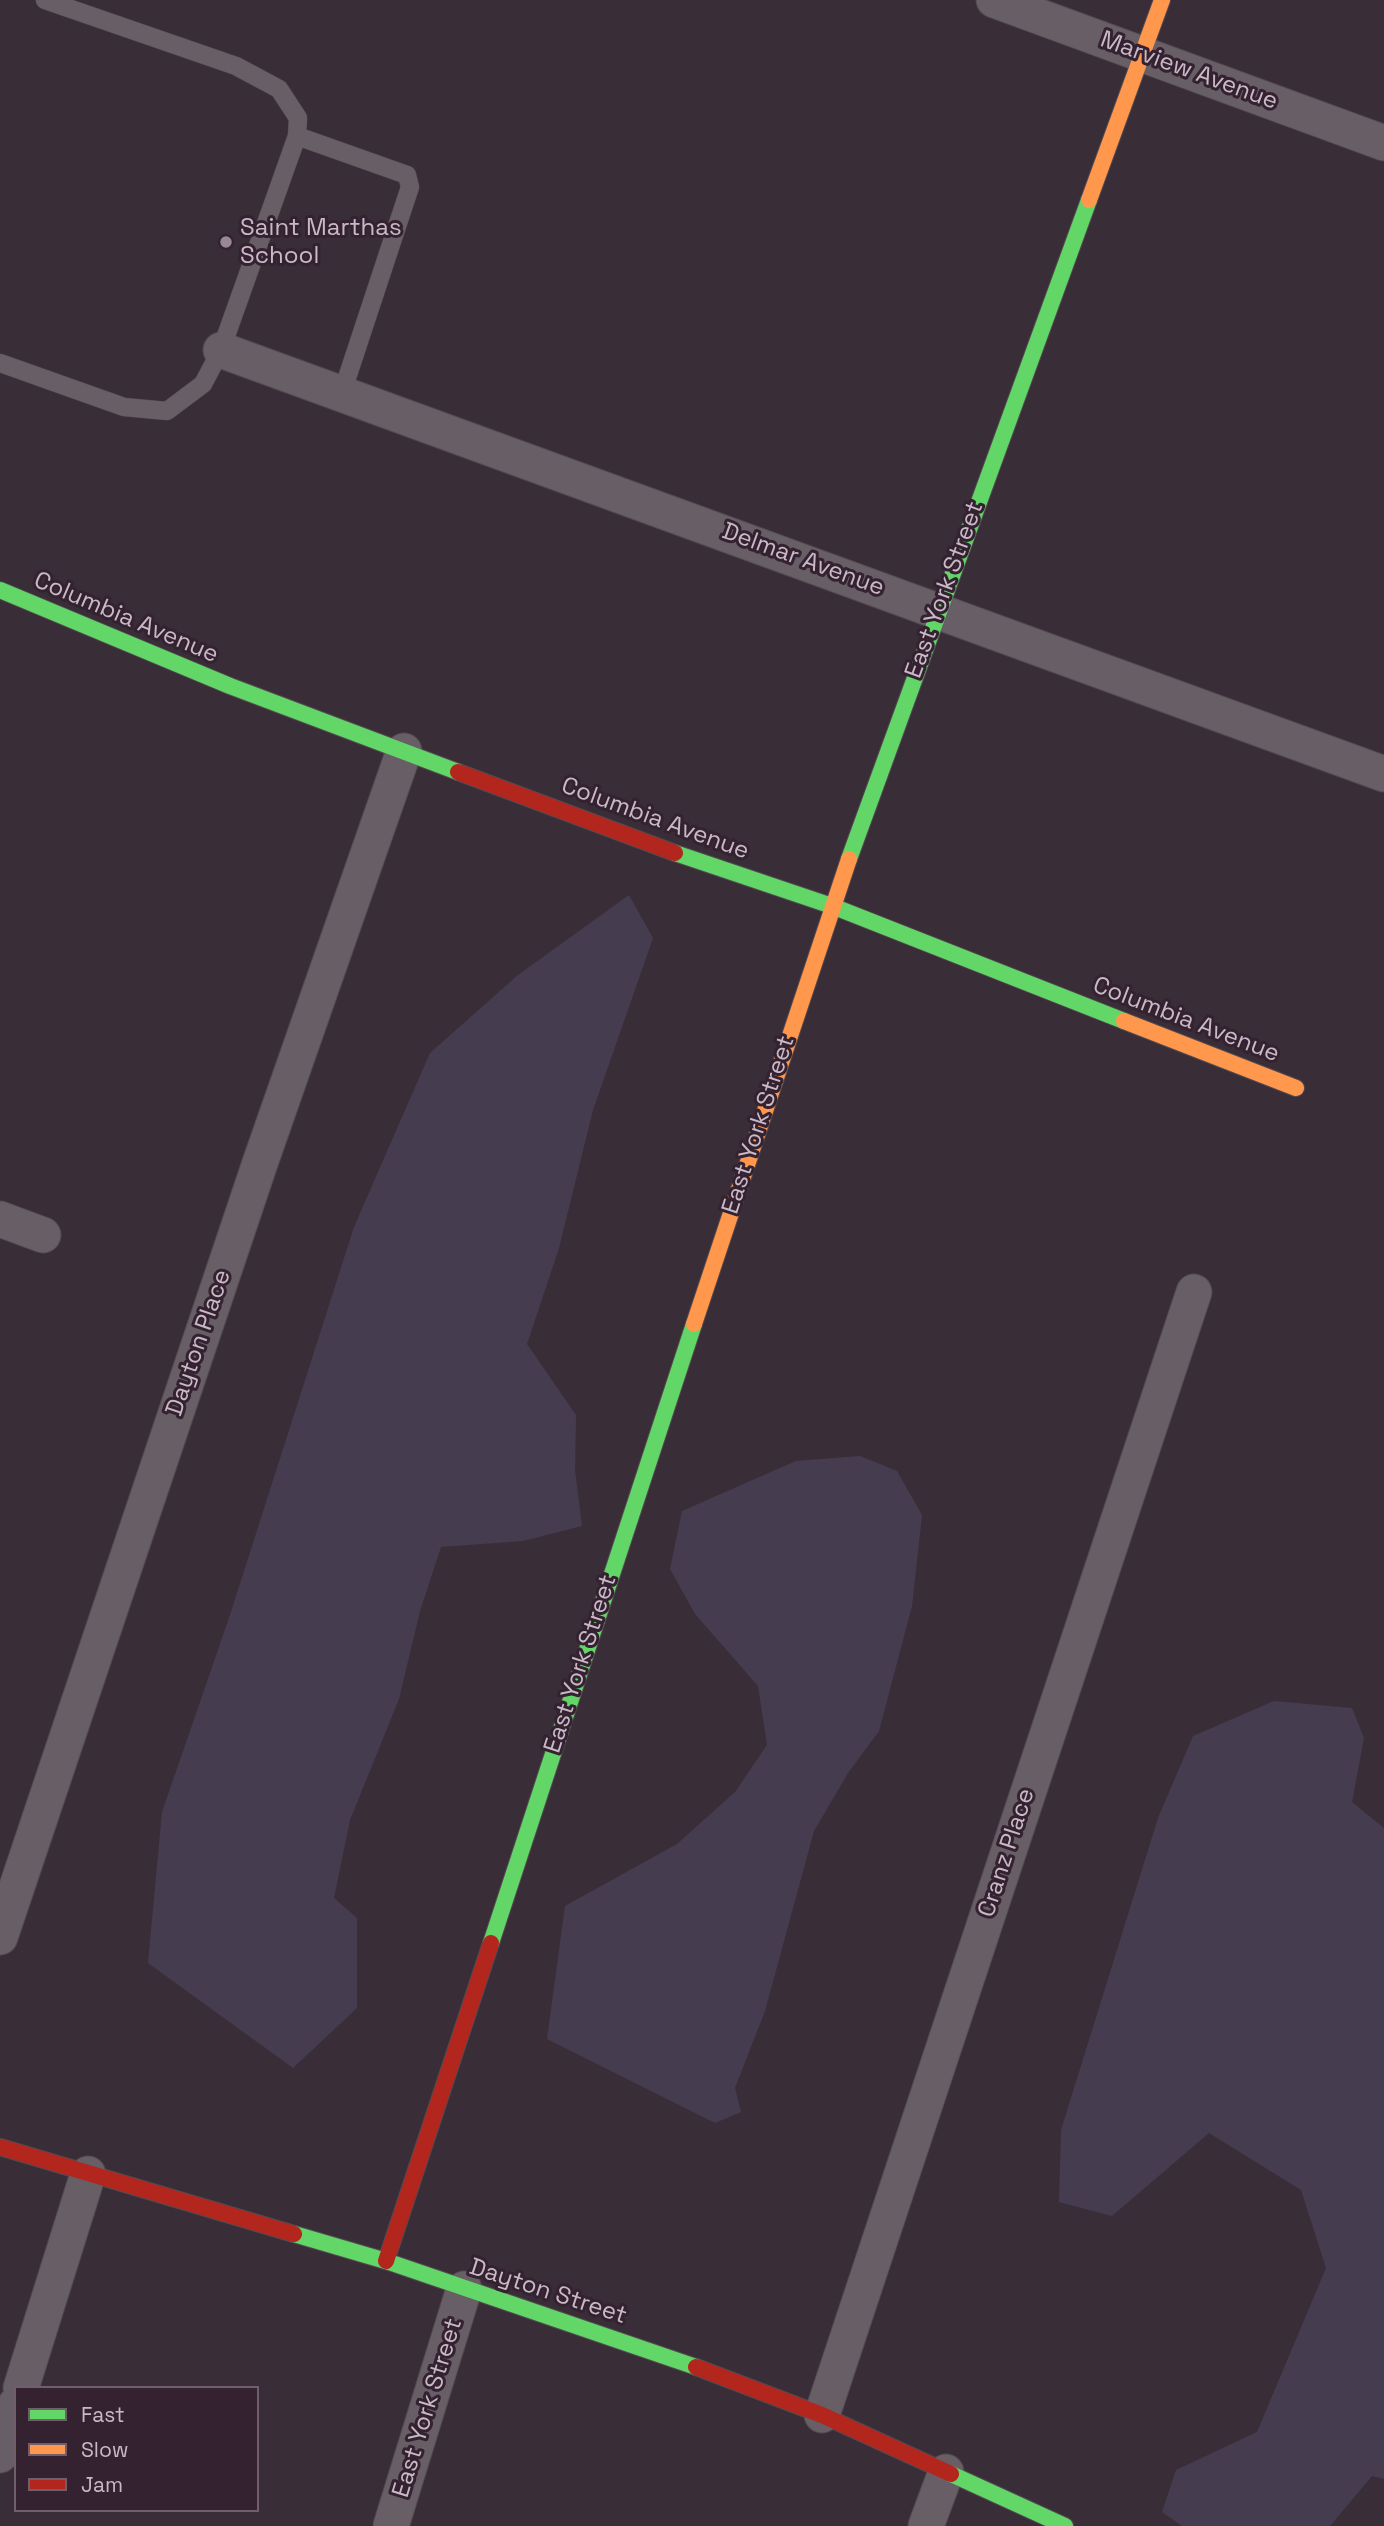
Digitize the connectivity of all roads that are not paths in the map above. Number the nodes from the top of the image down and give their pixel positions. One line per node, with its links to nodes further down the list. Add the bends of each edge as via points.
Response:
1 (45, 0): 5 (lane, via 236,66 278,89 298,118)
2 (994, 0): 4 (street, Marview Avenue)
3 (1162, 0): 4 (street, East York Street)
4 (1142, 54): 6 (street, Marview Avenue); 11 (street, East York Street)
5 (298, 136): 7 (lane); 9 (lane, via 407,175 410,187)
6 (1384, 143)
7 (221, 350): 8 (lane, via 203,384 167,411 124,407); 9 (street, Delmar Avenue)
8 (0, 363)
9 (342, 393): 11 (street, Delmar Avenue)
10 (0, 590): 12 (street, Columbia Avenue, via 230,686)
11 (937, 610): 13 (street, Delmar Avenue); 14 (street, East York Street)
12 (404, 751): 14 (street, Columbia Avenue); 19 (street, Dayton Place)
13 (1384, 774)
14 (832, 906): 15 (street, Columbia Avenue); 22 (street, East York Street)
15 (1296, 1088)
16 (0, 1219): 17 (street)
17 (43, 1235)
18 (1194, 1292): 26 (street, Cranz Place)
19 (0, 1937)
20 (0, 2147): 21 (street, Dayton Street)
21 (88, 2174): 22 (street, Dayton Street); 24 (street)
22 (386, 2261): 23 (street, Dayton Street)
23 (464, 2289): 26 (street, Dayton Street, via 627,2342); 29 (street, East York Street)
24 (22, 2386)
25 (14, 2410): 27 (street)
26 (822, 2415): 28 (street, Dayton Street)
27 (0, 2455)
28 (946, 2472): 30 (street); 31 (street, Dayton Street)
29 (391, 2526)
30 (926, 2526)
31 (1065, 2526)

